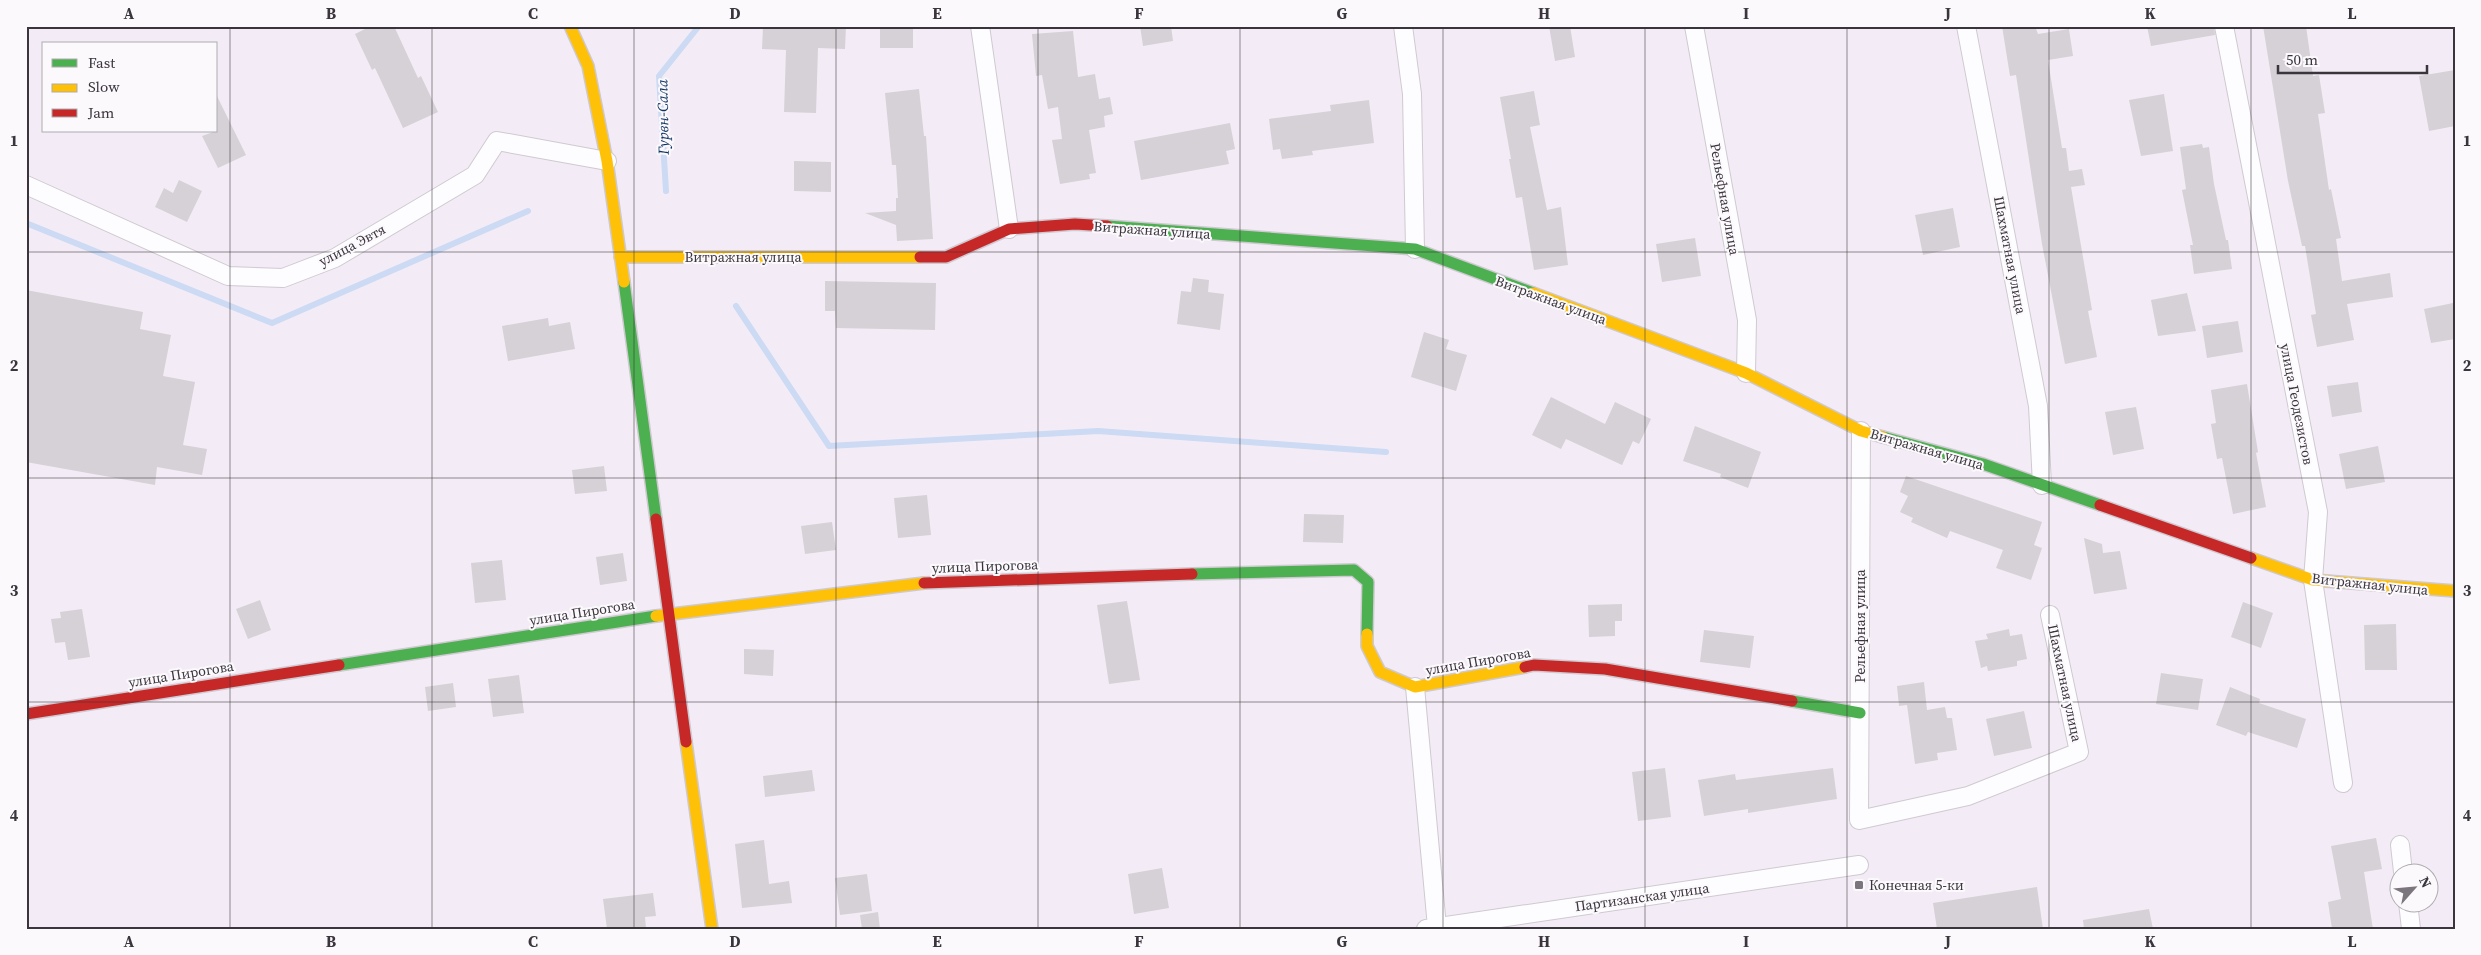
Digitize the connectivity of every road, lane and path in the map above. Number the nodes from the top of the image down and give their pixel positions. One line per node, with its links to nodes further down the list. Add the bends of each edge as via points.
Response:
1 (570, 26): 7 (street, via 588,66)
2 (980, 26): 9 (street)
3 (1404, 26): 10 (street, via 1412,94)
4 (1694, 26): 12 (street, Рельефная улица, via 1747,320)
5 (1966, 26): 14 (street, Шахматная улица, via 2038,406)
6 (2224, 26): 15 (street, улица Геодезистов, via 2318,512)
7 (607, 161): 8 (street, улица Эвтя, via 497,141 475,175 335,258 283,278 228,276); 11 (street)
8 (26, 185)
9 (1009, 229): 10 (street, Витражная улица, via 1075,224); 11 (street, Витражная улица, via 946,258)
10 (1415, 250): 12 (street, Витражная улица)
11 (620, 257): 17 (street)
12 (1746, 373): 13 (street, Витражная улица)
13 (1861, 431): 14 (street, Витражная улица, via 1983,464); 20 (street, Рельефная улица)
14 (2042, 485): 15 (street, Витражная улица)
15 (2312, 580): 16 (street, Витражная улица); 22 (street, улица Геодезистов)
16 (2455, 591)
17 (669, 614): 19 (street, улица Пирогова, via 944,581 1354,570 1368,582 1367,646 1380,672); 21 (street, улица Пирогова); 29 (street)
18 (2050, 615): 23 (street, Шахматная улица, via 2079,752 1968,796)
19 (1415, 688): 20 (street, улица Пирогова, via 1534,665 1605,669); 28 (street)
20 (1860, 713): 23 (street, Рельефная улица)
21 (26, 714)
22 (2344, 783)
23 (1859, 820)
24 (2400, 845): 25 (street)
25 (2403, 862)
26 (1858, 865): 28 (street, Партизанская улица)
27 (2409, 912): 30 (street)
28 (1431, 928)
29 (712, 929)
30 (2411, 929)

